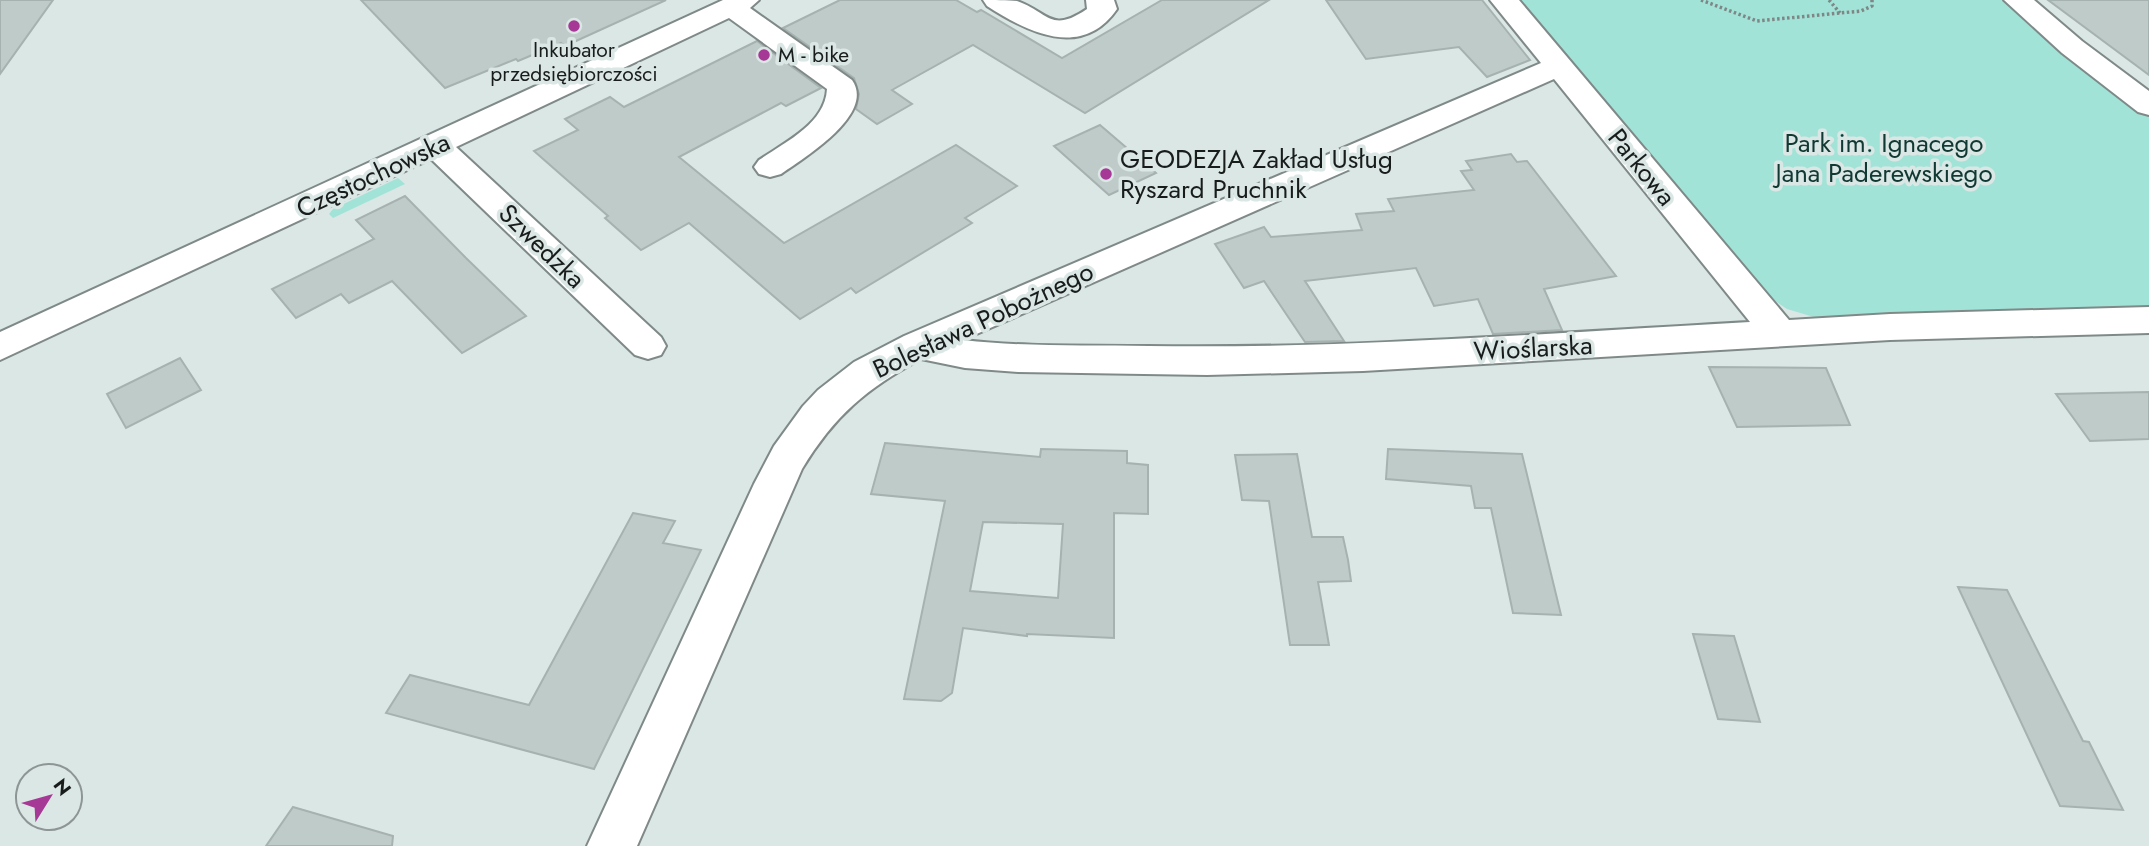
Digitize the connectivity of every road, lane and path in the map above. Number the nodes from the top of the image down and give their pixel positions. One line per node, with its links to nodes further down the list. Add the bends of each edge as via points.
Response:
1 (997, 0): 2 (street, via 1052,31 1078,27 1098,15 1103,9)
2 (1100, 0)
3 (1504, 0): 10 (street, Parkowa)
4 (1701, 0): 9 (path, via 1757,21)
5 (1829, 0): 9 (path)
6 (1872, 0): 9 (path, via 1872,6 1861,11)
7 (2018, 0): 11 (street)
8 (738, 3): 12 (street, Częstochowska); 13 (street, via 842,86 839,108 827,123)
9 (1840, 13)
10 (1559, 66): 15 (street, Parkowa); 16 (street, Bolesława Pobożnego)
11 (2149, 106)
12 (436, 146): 17 (street, Szwedzka); 18 (street, Częstochowska)
13 (770, 167)
14 (2149, 320): 15 (street, Wioślarska)
15 (1780, 334): 16 (street, Wioślarska, via 1207,361 1018,358)
16 (917, 345): 19 (street, Bolesława Pobożnego, via 845,386 816,414 794,445)
17 (648, 346)
18 (0, 347)
19 (612, 846)

